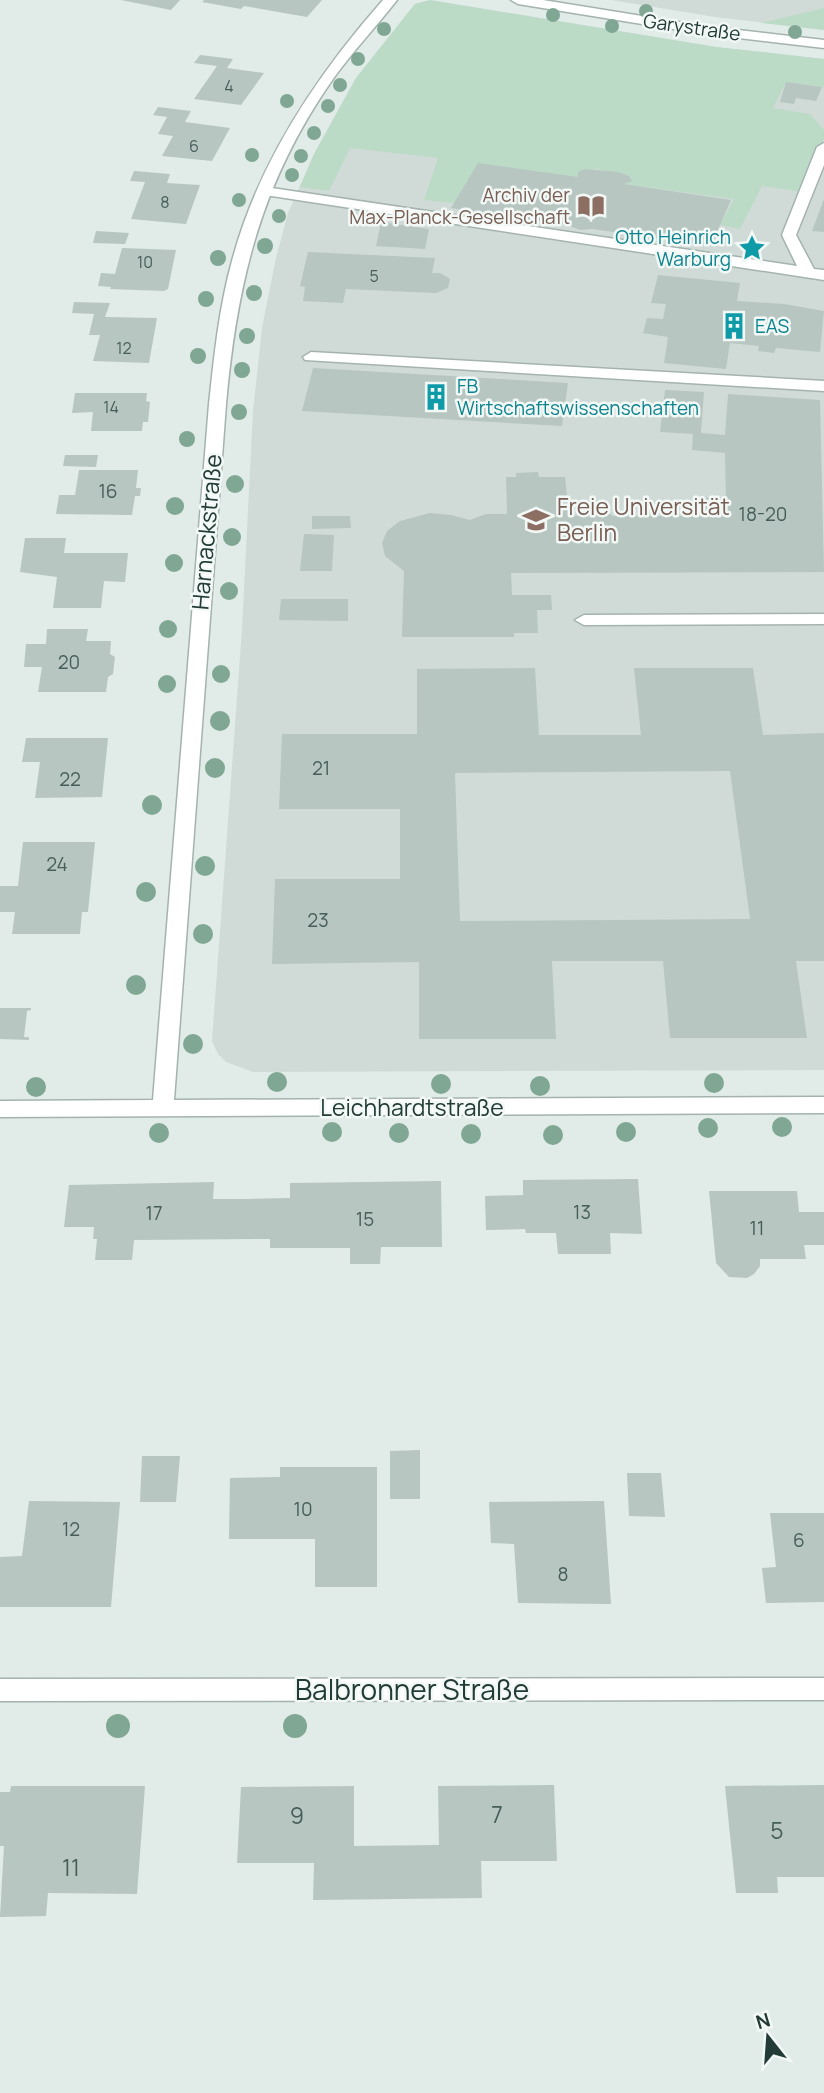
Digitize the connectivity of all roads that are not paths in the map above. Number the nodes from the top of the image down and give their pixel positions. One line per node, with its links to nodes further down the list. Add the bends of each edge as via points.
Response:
1 (390, 0): 5 (street, Harnackstraße, via 352,41 315,94)
2 (518, 0): 3 (street, Garystraße)
3 (824, 44)
4 (824, 147): 6 (street, via 789,236)
5 (265, 191): 6 (street); 13 (street, Harnackstraße, via 250,227 228,317 197,648)
6 (808, 273): 7 (street)
7 (824, 275)
8 (311, 358): 9 (street)
9 (824, 386)
10 (824, 619): 11 (street)
11 (584, 620)
12 (824, 1105): 13 (street, Leichhardtstraße)
13 (163, 1109): 14 (street, Leichhardtstraße)
14 (0, 1110)
15 (824, 1689): 16 (street, Balbronner Straße)
16 (0, 1690)

